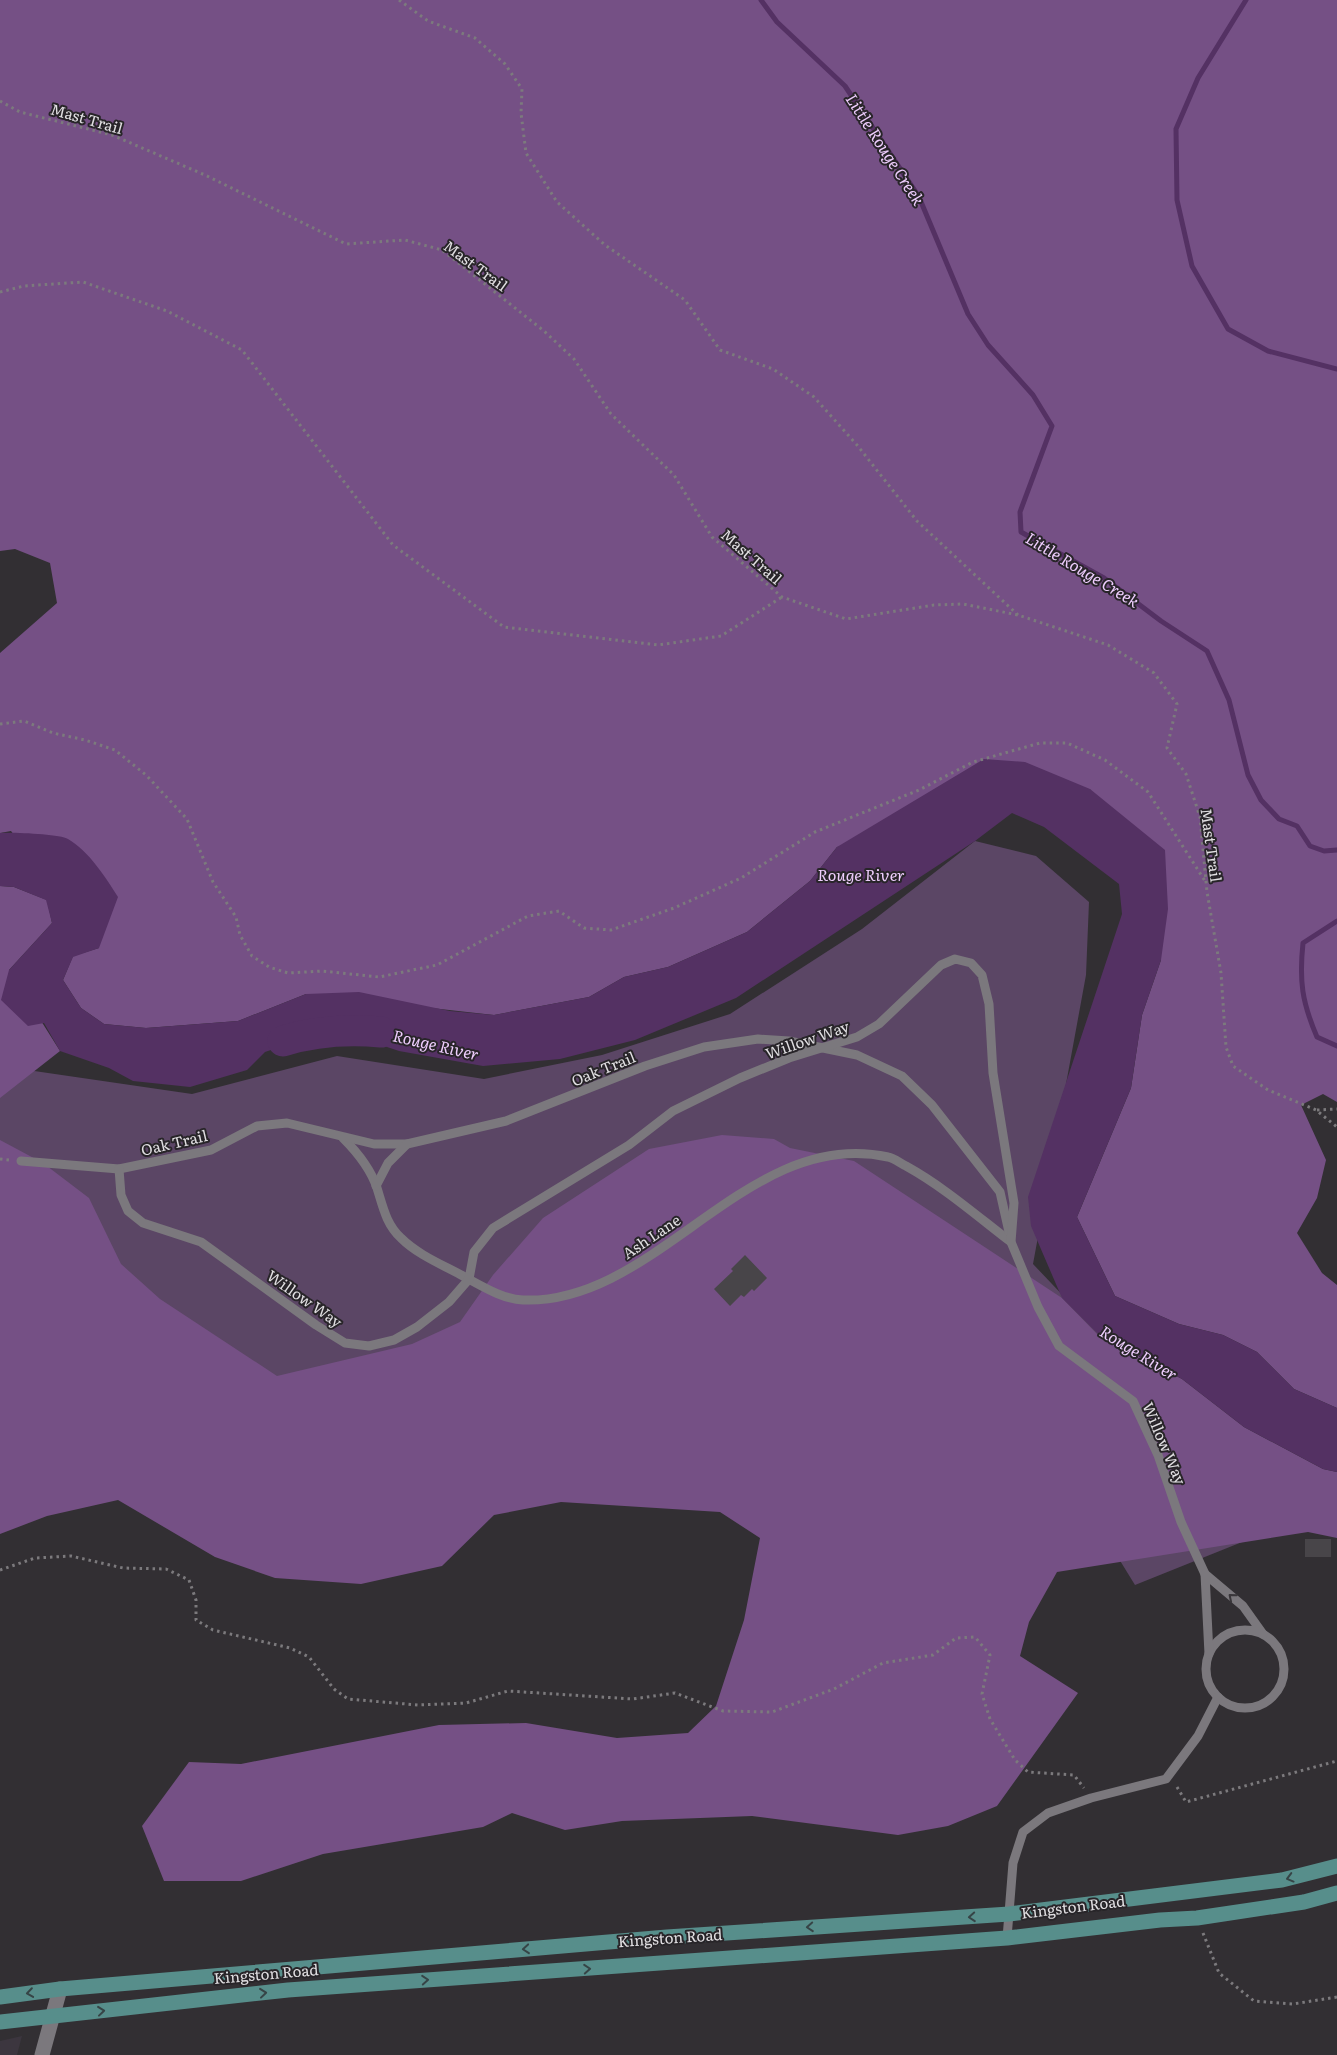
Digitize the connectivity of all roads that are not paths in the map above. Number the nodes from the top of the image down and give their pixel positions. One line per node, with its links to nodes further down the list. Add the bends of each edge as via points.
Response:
1 (825, 1049): 3 (lane, Oak Trail, via 789,1041 758,1039 704,1048 645,1066 506,1121); 7 (lane, Oak Trail, via 857,1055 902,1076 932,1105 1000,1192); 7 (lane, Willow Way, via 857,1037 879,1024 941,965 955,960 971,963 982,975 989,1004 993,1072 1014,1204); 8 (lane, Willow Way, via 788,1058 673,1112 629,1145 493,1228 474,1252)
2 (343, 1138): 3 (lane, Oak Trail, via 374,1144); 5 (lane, Oak Trail, via 287,1123 257,1126 211,1150); 6 (lane, Ash Lane, via 358,1153)
3 (407, 1144): 6 (lane, via 388,1163)
4 (21, 1161): 5 (lane, Oak Trail)
5 (119, 1169): 8 (lane, Willow Way, via 121,1195 128,1212 143,1223 201,1242 316,1326 345,1342 368,1346 394,1340 449,1302)
6 (376, 1186): 8 (lane, Ash Lane, via 388,1222 401,1239 430,1259)
7 (1011, 1242): 8 (lane, Ash Lane, via 919,1173 890,1157 847,1152 799,1164 752,1187 638,1263 594,1287 563,1297 522,1300 492,1292); 9 (lane, Willow Way, via 1038,1307 1059,1346 1133,1401)
8 (469, 1279)
9 (1205, 1574): 10 (lane, Willow Way, one-way to 9, via 1243,1606); 11 (lane, Willow Way)
10 (1264, 1634): 11 (lane, via 1237,1630 1224,1635); 12 (lane, via 1282,1653 1285,1666 1277,1692 1255,1707 1242,1708)
11 (1209, 1654): 12 (lane, via 1207,1677)
12 (1218, 1697): 15 (lane, via 1198,1736 1166,1779 1091,1798 1048,1813 1023,1832 1013,1863)
13 (1337, 1866): 15 (main road, Kingston Road, one-way to 15, via 1282,1880)
14 (1337, 1893): 16 (main road, Kingston Road, via 1304,1902 1197,1918)
15 (1009, 1914): 16 (lane); 17 (main road, Kingston Road, one-way to 17, via 667,1937)
16 (1007, 1938): 19 (main road, Kingston Road, one-way to 16, via 288,1990)
17 (60, 1989): 18 (main road, Kingston Road, one-way to 18); 19 (street)
18 (0, 1998)
19 (53, 2016): 20 (main road, Kingston Road); 21 (street)
20 (0, 2022)
21 (42, 2055)

